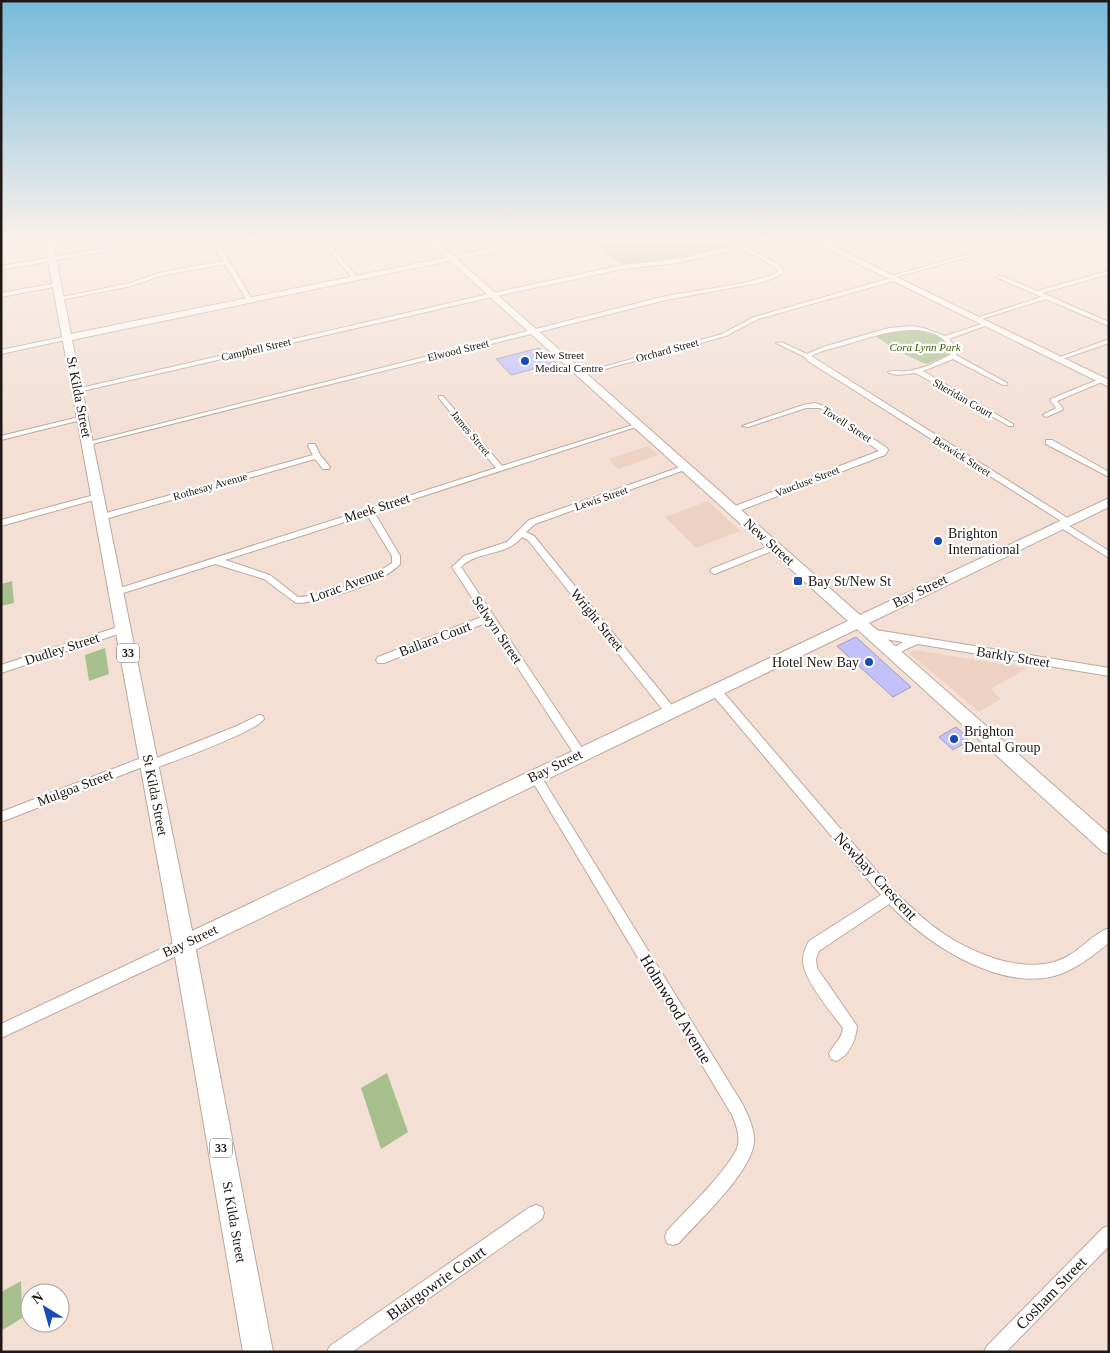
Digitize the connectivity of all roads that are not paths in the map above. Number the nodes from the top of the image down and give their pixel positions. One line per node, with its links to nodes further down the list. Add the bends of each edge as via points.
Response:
1 (61, 301): 14 (main road, St Kilda Street / 33)
2 (250, 301): 14 (main road)
3 (466, 301): 26 (street, Campbell Street)
4 (500, 301): 12 (street, New Street)
5 (653, 301): 12 (street, Elwood Street)
6 (813, 301): 23 (street, Orchard Street, via 756,318 724,335)
7 (939, 301): 10 (street)
8 (1036, 301): 10 (street)
9 (1057, 301): 11 (street)
10 (982, 322): 13 (street); 20 (street)
11 (1109, 324)
12 (533, 331): 23 (street, New Street); 35 (street, Elwood Street)
13 (943, 337): 18 (street, via 913,328 894,328); 19 (street, via 954,347)
14 (68, 338): 17 (street); 26 (main road, St Kilda Street / 33)
15 (1109, 341): 20 (street)
16 (779, 343): 18 (street, Berwick Street)
17 (1, 352)
18 (807, 356): 49 (street, Berwick Street)
19 (953, 356): 21 (street); 25 (street)
20 (1058, 359): 24 (street)
21 (916, 370): 22 (street, via 900,375); 31 (street, Sheridan Court)
22 (891, 372)
23 (581, 374): 30 (street, New Street)
24 (1106, 382): 28 (street, via 1053,400 1060,409)
25 (1005, 384)
26 (78, 390): 29 (main road, St Kilda Street / 33)
27 (441, 397): 41 (street, James Street)
28 (1046, 415)
29 (83, 418): 33 (street); 35 (main road, St Kilda Street / 33)
30 (638, 425): 40 (street, New Street); 41 (street, Meek Street)
31 (1011, 425)
32 (746, 426): 37 (street, Tovell Street, via 805,406 818,406 882,447)
33 (1, 438)
34 (1049, 442): 42 (street)
35 (88, 443): 43 (main road, St Kilda Street / 33)
36 (312, 446): 38 (street)
37 (882, 453): 45 (street, Vaucluse Street)
38 (317, 456): 39 (street); 47 (street, Rothesay Avenue)
39 (326, 467)
40 (686, 468): 45 (street, New Street); 50 (street, Lewis Street, via 532,522)
41 (501, 469): 46 (street, Meek Street)
42 (1109, 475)
43 (98, 496): 47 (main road, St Kilda Street / 33); 48 (street)
44 (1109, 502): 49 (street, Bay Street)
45 (732, 510): 51 (street, New Street)
46 (369, 511): 53 (street, Meek Street); 53 (street, Lorac Avenue, via 396,556 396,564 383,574 310,600 296,600 267,577)
47 (102, 517): 55 (main road, St Kilda Street / 33)
48 (1, 523)
49 (1063, 523): 52 (street, Berwick Street); 57 (street, Bay Street)
50 (520, 533): 56 (street, Selwyn Street, via 506,546 462,561 456,567); 66 (street, Wright Street, via 530,538)
51 (774, 547): 54 (street); 57 (street, New Street)
52 (1109, 555)
53 (216, 560): 55 (street, Meek Street)
54 (714, 571)
55 (117, 592): 58 (main road, St Kilda Street / 33)
56 (489, 618): 62 (street, Ballara Court); 68 (street, Selwyn Street)
57 (857, 621): 59 (street, New Street); 65 (street, Bay Street)
58 (124, 629): 63 (street, Dudley Street); 69 (main road, St Kilda Street / 33)
59 (870, 633): 60 (street, Barkly Street); 61 (street, New Street)
60 (918, 640): 61 (street); 64 (street, Barkly Street)
61 (893, 653): 72 (street, New Street)
62 (381, 660)
63 (1, 669)
64 (1109, 672)
65 (715, 690): 66 (street, Bay Street); 73 (street, Newbay Crescent)
66 (670, 711): 68 (street, Bay Street)
67 (259, 719): 69 (street, Mulgoa Street)
68 (580, 754): 70 (street, Bay Street)
69 (149, 762): 71 (street, Mulgoa Street); 75 (main road, St Kilda Street / 33)
70 (534, 776): 75 (street, Bay Street); 80 (street, Holmwood Avenue, via 738,1110 744,1127 746,1144 736,1167)
71 (1, 817)
72 (1109, 846)
73 (891, 896): 74 (street, Newbay Crescent, via 940,939 965,953 994,965 1026,971 1051,970 1073,961); 77 (street, via 814,946 810,953 812,972 850,1026 850,1036)
74 (1109, 934)
75 (184, 945): 76 (street, Bay Street); 81 (main road, St Kilda Street / 33)
76 (1, 1031)
77 (836, 1054)
78 (536, 1214): 82 (street, Blairgowrie Court)
79 (1109, 1234): 83 (street, Cosham Street)
80 (673, 1236)
81 (258, 1352)
82 (336, 1352)
83 (993, 1352)

